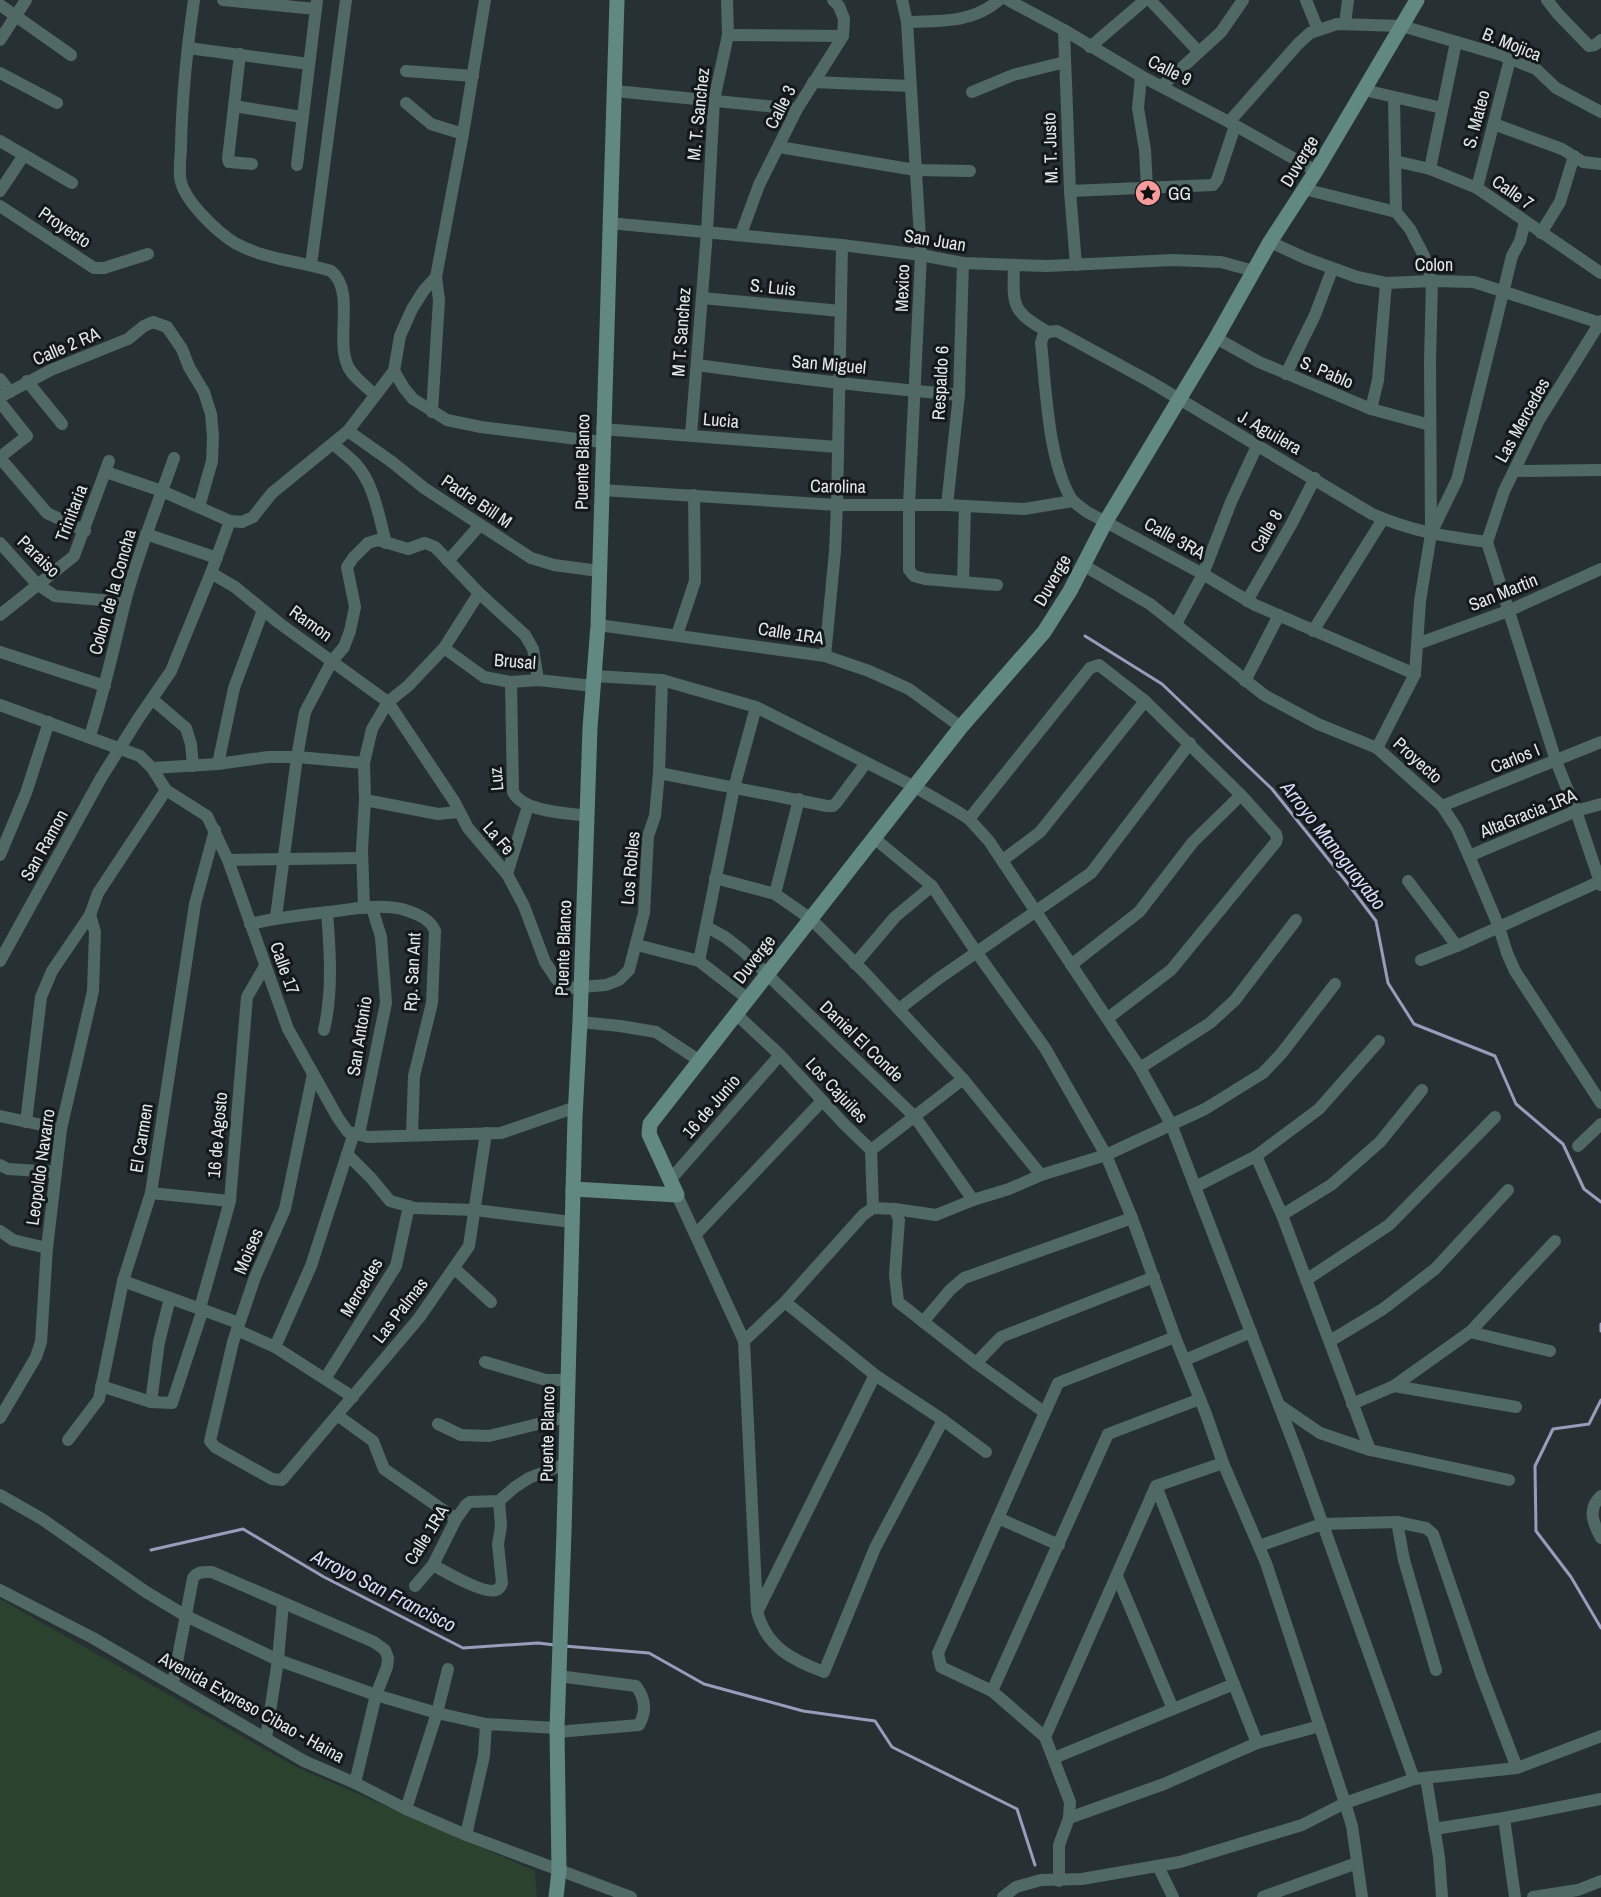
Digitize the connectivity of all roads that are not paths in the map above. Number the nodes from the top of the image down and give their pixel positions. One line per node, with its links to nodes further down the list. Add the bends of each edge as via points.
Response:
1 (26, 0): 21 (street)
2 (194, 0): 33 (street)
3 (223, 0): 19 (street)
4 (346, 0): 92 (street)
5 (483, 0): 42 (street)
6 (617, 0): 48 (street, Puente Blanco)
7 (727, 0): 27 (street, M. T. Sanchez)
8 (833, 0): 28 (street, via 844,19)
9 (902, 0): 22 (street, Mexico)
10 (999, 0): 22 (street, via 968,19)
11 (1008, 0): 25 (street, Calle 9)
12 (1145, 0): 32 (street)
13 (1150, 0): 34 (street)
14 (1243, 0): 34 (street, via 1221,32)
15 (1306, 0): 26 (street)
16 (1348, 0): 23 (street)
17 (1417, 0): 24 (street, Duverge)
18 (1547, 0): 31 (street, via 1589,46)
19 (317, 4): 39 (street)
20 (0, 5): 21 (street)
21 (16, 16): 29 (street); 36 (street)
22 (907, 22): 46 (street, Mexico)
23 (1341, 24): 24 (street, B. Mojica); 26 (street)
24 (1402, 26): 30 (street, B. Mojica); 47 (street, Duverge)
25 (1064, 30): 32 (street, Calle 9); 38 (street, M. T. Justo)
26 (1318, 30): 59 (street, via 1298,44)
27 (728, 35): 28 (street); 51 (street, M. T. Sanchez)
28 (843, 36): 44 (street, Calle 3)
29 (0, 40)
30 (1456, 42): 37 (street, B. Mojica); 55 (street)
31 (1596, 43)
32 (1090, 47): 43 (street, Calle 9)
33 (188, 48): 35 (street); 92 (street, via 180,180 185,193 234,243 261,254)
34 (1199, 52): 45 (street)
35 (240, 54): 39 (street); 54 (street)
36 (71, 55)
37 (1510, 59): 57 (street, B. Mojica, via 1536,69 1556,88); 60 (street, S. Mateo)
38 (1065, 62): 49 (street, via 1013,75); 79 (street, M. T. Justo)
39 (309, 64): 58 (street)
40 (406, 71): 42 (street)
41 (0, 73): 52 (street)
42 (473, 76): 61 (street)
43 (1141, 76): 45 (street, Calle 9); 75 (street, via 1138,108)
44 (813, 82): 46 (street); 56 (street, Calle 3)
45 (1162, 86): 59 (street, Calle 9)
46 (910, 87): 71 (street, Mexico)
47 (1364, 90): 50 (street); 73 (street, Duverge)
48 (615, 91): 51 (street); 83 (street, Puente Blanco)
49 (972, 92)
50 (1394, 97): 55 (street); 66 (street)
51 (714, 100): 56 (street); 84 (street, M. T. Sanchez)
52 (57, 103)
53 (406, 103): 61 (street, via 431,124)
54 (234, 106): 58 (street); 67 (street, via 228,161)
55 (1442, 108): 70 (street)
56 (796, 109): 63 (street, Calle 3)
57 (1601, 112)
58 (302, 117): 69 (street)
59 (1232, 124): 73 (street, Calle 9); 75 (street, via 1213,185)
60 (1494, 124): 65 (street); 76 (street, S. Mateo)
61 (463, 134): 98 (street)
62 (0, 141): 64 (street)
63 (779, 147): 71 (street); 86 (street, Calle 3, via 759,185)
64 (24, 155): 74 (street); 78 (street)
65 (1574, 156): 68 (street, via 1583,162); 85 (street, via 1560,202)
66 (1395, 161): 70 (street, Calle 7); 81 (street)
67 (252, 164)
68 (1601, 164)
69 (297, 165)
70 (1430, 169): 76 (street, Calle 7)
71 (915, 170): 72 (street); 90 (street, Mexico)
72 (970, 171)
73 (1316, 171): 77 (street, Duverge)
74 (72, 183)
75 (1147, 188): 79 (street)
76 (1477, 188): 82 (street, Calle 7)
77 (1305, 189): 81 (street); 87 (street, Duverge)
78 (0, 191)
79 (1070, 192): 94 (street, M. T. Justo)
80 (0, 206): 89 (street, Proyecto, via 94,268)
81 (1396, 212): 99 (street, via 1424,256)
82 (1525, 222): 85 (street, Calle 7); 101 (street)
83 (609, 223): 84 (street, San Juan); 125 (street, Puente Blanco)
84 (707, 232): 86 (street, San Juan); 102 (street, M T. Sanchez)
85 (1541, 233): 97 (street, Calle 7)
86 (741, 234): 88 (street, San Juan)
87 (1270, 242): 95 (street, Colon); 96 (street, Duverge)
88 (842, 245): 90 (street, San Juan); 103 (street)
89 (148, 254)
90 (921, 255): 91 (street, San Juan); 113 (street, Mexico)
91 (963, 263): 93 (street, San Juan); 116 (street, Respaldo 6)
92 (311, 265): 115 (street, via 337,275 342,287 347,366)
93 (1014, 265): 94 (street, San Juan); 105 (street, J. Aguilera, via 1018,312)
94 (1076, 265): 96 (street, San Juan, via 1209,261)
95 (1332, 270): 100 (street, Colon); 109 (street)
96 (1254, 271): 106 (street, Duverge)
97 (1601, 273)
98 (436, 277): 108 (street, via 424,290 404,327); 120 (street, via 439,300)
99 (1432, 281): 100 (street, Colon); 101 (street, Colon, via 1474,282); 122 (street)
100 (1386, 283): 119 (street, via 1378,380)
101 (1504, 293): 104 (street, Colon); 149 (street, via 1457,480)
102 (702, 298): 103 (street, S. Luis); 107 (street, M T. Sanchez)
103 (841, 311): 112 (street)
104 (1600, 322): 132 (street, Las Mercedes, via 1539,420)
105 (1045, 334): 117 (street, J. Aguilera, via 1057,332); 137 (street, via 1041,343 1052,434 1059,468)
106 (1216, 338): 109 (street, S. Pablo); 117 (street, Duverge)
107 (697, 365): 112 (street, San Miguel); 124 (street, M T. Sanchez)
108 (394, 371): 115 (street); 120 (street, Lucia, via 413,399)
109 (1286, 374): 119 (street, S. Pablo)
110 (0, 379): 114 (street)
111 (27, 381): 114 (street, Calle 2 RA); 121 (street); 142 (street, Calle 2 RA, via 123,342 153,322 167,327 204,392 210,414 212,461)
112 (839, 382): 113 (street, San Miguel); 128 (street)
113 (915, 391): 116 (street, San Miguel); 139 (street, Mexico)
114 (5, 394)
115 (375, 394): 123 (street)
116 (958, 395): 140 (street, Respaldo 6)
117 (1180, 400): 127 (street, J. Aguilera); 145 (street, Duverge)
118 (0, 402): 129 (street, via 27,436)
119 (1371, 410): 122 (street, S. Pablo)
120 (432, 411): 125 (street, Lucia, via 447,420 481,427)
121 (62, 424)
122 (1430, 425): 149 (street)
123 (348, 431): 126 (street); 146 (street, Padre Bill M)
124 (690, 435): 125 (street, Lucia); 128 (street, Lucia)
125 (602, 436): 134 (street, Puente Blanco)
126 (333, 444): 144 (street, via 272,493 253,517 242,522); 152 (street, via 356,464 366,479)
127 (1257, 446): 133 (street, J. Aguilera); 159 (street)
128 (837, 447): 138 (street)
129 (0, 458): 147 (street, via 47,513)
130 (174, 458): 135 (street, Colon de la Concha)
131 (1601, 470): 132 (street)
132 (1514, 471): 150 (street, Las Mercedes)
133 (1315, 478): 143 (street, J. Aguilera); 164 (street, Calle 8)
134 (601, 490): 136 (street, Carolina); 157 (street, Puente Blanco)
135 (162, 491): 142 (street); 147 (street, Trinitaria, via 108,467); 148 (street, Colon de la Concha)
136 (694, 495): 138 (street, Carolina); 173 (street, via 695,581)
137 (1073, 501): 141 (street, Carolina, via 1024,508); 145 (street, Calle 3RA)
138 (837, 505): 139 (street, Carolina); 177 (street)
139 (909, 505): 140 (street, Carolina); 160 (street, Mexico, via 909,570 914,576)
140 (947, 505): 141 (street, Carolina)
141 (965, 506): 160 (street)
142 (199, 507): 144 (street)
143 (1383, 519): 149 (street, J. Aguilera); 172 (street)
144 (230, 521): 153 (street, San Ramon)
145 (1106, 521): 155 (street, Duverge); 159 (street, Calle 3RA)
146 (480, 525): 154 (street); 157 (street, Padre Bill M, via 531,558)
147 (85, 531): 161 (street, Trinitaria, via 74,556)
148 (146, 534): 153 (street); 165 (street, Colon de la Concha)
149 (1431, 534): 150 (street, J. Aguilera); 174 (street)
150 (1487, 542): 167 (street)
151 (0, 543): 161 (street, Paraiso)
152 (386, 543): 154 (street, via 408,549 425,543 435,547); 178 (street, via 368,543 347,567 355,607 344,647)
153 (217, 558): 158 (street, San Ramon)
154 (448, 561): 163 (street)
155 (1083, 565): 170 (street, Proyecto); 192 (street, Duverge, via 1044,632)
156 (1601, 569): 167 (street, San Martin)
157 (599, 571): 171 (street, Puente Blanco)
158 (212, 573): 166 (street, Ramon); 186 (street, San Ramon, via 171,671)
159 (1203, 574): 164 (street, Calle 3RA); 170 (street)
160 (963, 582): 162 (street)
161 (37, 584): 165 (street, Paraiso, via 56,596); 168 (street, Trinitaria)
162 (997, 585)
163 (480, 593): 175 (street, San Antonio); 180 (street, via 525,635 533,649)
164 (1247, 601): 169 (street, Calle 3RA)
165 (125, 602): 185 (street, Colon de la Concha)
166 (263, 610): 178 (street, Ramon); 201 (street, via 234,688)
167 (1508, 611): 174 (street, San Martin); 199 (street)
168 (0, 615)
169 (1279, 615): 172 (street, Calle 3RA); 183 (street)
170 (1176, 624): 183 (street, Proyecto)
171 (598, 625): 173 (street, Calle 1RA); 182 (street, Puente Blanco)
172 (1313, 631): 179 (street, Calle 3RA)
173 (677, 635): 177 (street, Calle 1RA)
174 (1417, 644): 179 (street)
175 (444, 648): 184 (street, Brusal, via 484,677); 188 (street, San Antonio)
176 (0, 652): 185 (street)
177 (825, 656): 192 (street, Calle 1RA, via 909,689)
178 (332, 661): 188 (street, Ramon); 198 (street, via 305,712)
179 (1415, 674): 197 (street)
180 (538, 680): 182 (street, Brusal); 184 (street, Brusal)
181 (662, 680): 182 (street, Brusal); 189 (street, Brusal); 205 (street, Los Robles)
182 (593, 681): 217 (street, Puente Blanco)
183 (1245, 681): 197 (street, Proyecto, via 1296,713)
184 (511, 682): 213 (street, Luz, via 513,792)
185 (105, 686): 193 (street, Colon de la Concha)
186 (152, 699): 196 (street, San Ramon); 203 (street, via 186,728)
187 (1145, 701): 195 (street); 218 (street, via 1094,665); 226 (street, via 1040,832)
188 (388, 702): 202 (street, San Antonio, via 372,729); 216 (street, La Fe)
189 (756, 706): 200 (street, Brusal); 207 (street)
190 (1, 708): 191 (street, Calle 17)
191 (49, 722): 193 (street, Calle 17); 221 (street)
192 (961, 727): 206 (street, Duverge)
193 (90, 736): 196 (street, Calle 17)
194 (1601, 742): 199 (street, Carlos I)
195 (1190, 744): 209 (street); 234 (street, via 1091,873)
196 (121, 747): 204 (street, Calle 17, via 140,756); 247 (street, San Ramon)
197 (1377, 748): 214 (street, Proyecto)
198 (297, 757): 201 (street); 202 (street); 224 (street)
199 (1556, 761): 214 (street, Carlos I); 215 (street)
200 (866, 763): 206 (street, Brusal); 211 (street, via 833,806)
201 (218, 764): 203 (street)
202 (364, 764): 210 (street, San Antonio)
203 (193, 766): 204 (street)
204 (152, 768): 208 (street, Calle 17)
205 (659, 773): 207 (street); 243 (street, Los Robles, via 655,816 648,836 644,914)
206 (915, 787): 218 (street, Brusal); 220 (street, Duverge)
207 (734, 788): 211 (street); 228 (street)
208 (166, 790): 219 (street, Calle 17, via 207,816); 236 (street, via 98,893)
209 (1241, 795): 250 (street, via 1193,842 1139,912); 258 (street, via 1276,834 1276,842 1170,970)
210 (365, 800): 216 (street, via 438,814); 223 (street, San Antonio)
211 (799, 800): 232 (street)
212 (1601, 804): 215 (street, AltaGracia 1RA)
213 (528, 806): 217 (street, Luz); 227 (street)
214 (1442, 806): 222 (street, Proyecto)
215 (1576, 811): 222 (street, AltaGracia 1RA); 230 (street)
216 (459, 812): 227 (street, La Fe)
217 (588, 816): 254 (street, Puente Blanco)
218 (969, 819): 226 (street, Brusal)
219 (215, 830): 225 (street, Calle 17); 293 (street, El Carmen, via 195,904)
220 (874, 838): 231 (street); 238 (street, Duverge)
221 (0, 855)
222 (1469, 856): 242 (street, Proyecto)
223 (362, 858): 224 (street); 233 (street, San Antonio)
224 (284, 859): 225 (street); 237 (street)
225 (228, 860): 240 (street, Calle 17)
226 (1003, 860): 234 (street, Brusal)
227 (507, 874): 254 (street, La Fe, via 545,962 568,988)
228 (715, 878): 232 (street); 241 (street)
229 (1408, 880): 244 (street)
230 (1601, 882): 242 (street)
231 (932, 886): 245 (street); 249 (street, via 895,917)
232 (776, 894): 238 (street)
233 (368, 908): 235 (street, Rp. San Ant); 279 (street, San Antonio, via 381,937 386,1003); 280 (street, Rp. San Ant, via 400,909 428,920 435,931 432,1003 414,1076)
234 (1035, 911): 245 (street); 250 (street, Brusal)
235 (327, 912): 237 (street, Rp. San Ant); 260 (street, via 330,981)
236 (90, 915): 274 (street, via 52,971 41,997); 277 (street, Leopoldo Navarro, via 95,932 93,992)
237 (276, 917): 240 (street, Rp. San Ant)
238 (811, 919): 249 (street); 252 (street, Duverge)
239 (1296, 920): 264 (street, via 1235,1000 1210,1023)
240 (250, 924): 251 (street, Calle 17)
241 (707, 927): 248 (street); 252 (street, Daniel El Conde, via 743,951)
242 (1499, 927): 244 (street); 269 (street, Proyecto, via 1515,971)
243 (637, 945): 248 (street); 254 (street, Los Robles, via 629,970 619,980)
244 (1457, 946): 246 (street)
245 (977, 953): 256 (street); 284 (street, via 1045,1048)
246 (1421, 960)
247 (0, 961)
248 (699, 961): 255 (street)
249 (855, 964): 256 (street)
250 (1071, 965): 258 (street, Brusal)
251 (265, 966): 265 (street, Calle 17, via 288,1029); 296 (street, 16 de Agosto, via 247,997)
252 (766, 974): 255 (street, Duverge); 272 (street, Daniel El Conde)
253 (1335, 984): 275 (street, via 1263,1073 1205,1109)
254 (581, 988): 259 (street, Puente Blanco)
255 (748, 999): 257 (street, Duverge)
256 (899, 1010): 266 (street)
257 (736, 1014): 262 (street, Los Cajuiles); 263 (street, Duverge)
258 (1108, 1018): 264 (street, Brusal)
259 (580, 1022): 263 (street, via 656,1032); 270 (street, Puente Blanco)
260 (324, 1030)
261 (1379, 1041): 285 (street, via 1319,1109)
262 (780, 1055): 268 (street, Los Cajuiles); 289 (street, 16 de Junio)
263 (700, 1061): 289 (street, Duverge, via 650,1125)
264 (1140, 1068): 275 (street, Brusal)
265 (313, 1074): 279 (street, Calle 17, via 348,1132); 317 (street, Moises, via 285,1209)
266 (963, 1079): 272 (street); 288 (street)
267 (1422, 1090): 301 (street, via 1380,1142 1331,1185)
268 (822, 1101): 282 (street, Los Cajuiles); 305 (street)
269 (1601, 1103)
270 (576, 1107): 278 (street, via 501,1133); 291 (street, Puente Blanco)
271 (0, 1116): 274 (street)
272 (915, 1117): 282 (street); 295 (street, Daniel El Conde)
273 (1495, 1117): 310 (street, via 1389,1225)
274 (26, 1122): 277 (street)
275 (1171, 1124): 284 (street); 290 (street, Brusal)
276 (1601, 1124): 281 (street)
277 (61, 1129): 287 (street, Leopoldo Navarro)
278 (486, 1133): 280 (street); 300 (street, Las Palmas)
279 (356, 1134): 280 (street); 283 (street, San Antonio)
280 (412, 1135)
281 (1578, 1146)
282 (871, 1150): 298 (street, Los Cajuiles)
283 (347, 1154): 297 (street, via 390,1201); 323 (street, San Antonio, via 310,1266)
284 (1106, 1155): 288 (street); 302 (street)
285 (1256, 1156): 290 (street); 301 (street)
286 (0, 1165): 287 (street)
287 (56, 1172): 307 (street, Leopoldo Navarro)
288 (1041, 1175): 295 (street)
289 (670, 1180): 294 (street)
290 (1195, 1187): 318 (street, Brusal)
291 (573, 1189): 294 (street); 303 (street, Puente Blanco)
292 (1508, 1190): 322 (street, via 1435,1269 1383,1309)
293 (151, 1193): 296 (street); 311 (street, El Carmen)
294 (677, 1195): 305 (street)
295 (973, 1200): 299 (street, via 936,1215)
296 (230, 1201): 315 (street, 16 de Agosto)
297 (409, 1206): 300 (street); 329 (street, Mercedes, via 396,1266)
298 (873, 1208): 299 (street); 314 (street)
299 (895, 1209): 316 (street, via 899,1220 895,1275 898,1302)
300 (476, 1210): 303 (street); 308 (street, Las Palmas, via 469,1246)
301 (1282, 1215): 310 (street)
302 (1132, 1218): 309 (street); 316 (street, via 964,1278)
303 (572, 1222): 330 (street, Puente Blanco)
304 (0, 1231): 307 (street, via 13,1240)
305 (696, 1234): 321 (street)
306 (1555, 1241): 319 (street)
307 (47, 1248): 341 (street, Leopoldo Navarro, via 41,1342)
308 (454, 1268): 313 (street); 333 (street, Las Palmas, via 419,1318)
309 (1154, 1277): 320 (street); 327 (street, via 1001,1337)
310 (1306, 1280): 322 (street)
311 (123, 1281): 312 (street); 331 (street, El Carmen)
312 (170, 1298): 315 (street); 335 (street)
313 (491, 1302)
314 (785, 1302): 321 (street); 328 (street)
315 (201, 1308): 317 (street); 335 (street, 16 de Agosto, via 175,1401)
316 (923, 1322): 327 (street)
317 (238, 1327): 323 (street); 350 (street, Moises, via 210,1440 215,1447 263,1474)
318 (1251, 1332): 325 (street); 337 (street, Brusal)
319 (1470, 1332): 324 (street); 332 (street)
320 (1174, 1337): 325 (street); 339 (street, via 1058,1383)
321 (744, 1341): 368 (street)
322 (1330, 1341): 336 (street)
323 (275, 1347): 329 (street)
324 (1551, 1351)
325 (1185, 1360): 334 (street)
326 (485, 1362): 330 (street, via 546,1380)
327 (976, 1363): 339 (street)
328 (875, 1375): 343 (street); 368 (street)
329 (325, 1379): 333 (street)
330 (567, 1380): 342 (street, Puente Blanco)
331 (101, 1386): 335 (street); 345 (street, El Carmen, via 99,1399)
332 (1394, 1386): 336 (street); 338 (street)
333 (353, 1397): 340 (street, Las Palmas)
334 (1200, 1399): 348 (street); 361 (street, via 1108,1434)
335 (151, 1402)
336 (1352, 1404): 346 (street)
337 (1279, 1405): 346 (street, via 1320,1432); 359 (street, Brusal)
338 (1516, 1407)
339 (1044, 1412): 356 (street)
340 (337, 1415): 350 (street, Las Palmas); 357 (street, via 373,1441 384,1469)
341 (0, 1418)
342 (566, 1418): 344 (street, via 489,1436 460,1435); 349 (street, Puente Blanco)
343 (943, 1420): 347 (street); 368 (street, via 876,1548 824,1672 795,1661 777,1647 760,1624)
344 (438, 1424)
345 (68, 1440)
346 (1370, 1450): 351 (street)
347 (986, 1452)
348 (1223, 1463): 352 (street); 362 (street)
349 (565, 1464): 355 (street, via 530,1478); 373 (street, Puente Blanco)
350 (282, 1480)
351 (1509, 1480)
352 (1156, 1486): 364 (street); 375 (street)
353 (0, 1495): 369 (street)
354 (1601, 1496): 360 (street, via 1592,1513)
355 (499, 1501): 357 (street, Calle 1RA, via 470,1502); 363 (street, via 499,1588 484,1589)
356 (998, 1518): 361 (street); 376 (street, via 938,1653 941,1667)
357 (456, 1519): 363 (street, Calle 1RA)
358 (1397, 1522): 359 (street); 372 (street); 388 (street, via 1426,1528 1437,1542)
359 (1322, 1524): 362 (street); 389 (street, Brusal)
360 (1601, 1538)
361 (1059, 1545): 376 (street)
362 (1259, 1546): 381 (street)
363 (433, 1565): 365 (street, Calle 1RA)
364 (1117, 1576): 378 (street); 384 (street)
365 (415, 1586)
366 (0, 1590): 374 (street, Avenida Expreso Cibao - Haina)
367 (283, 1602): 369 (street, via 202,1571 193,1578); 370 (street); 377 (street, via 385,1650 387,1667)
368 (757, 1611)
369 (186, 1616): 370 (street); 374 (street)
370 (278, 1660): 377 (street); 385 (street)
371 (448, 1669): 379 (street)
372 (1436, 1670)
373 (558, 1676): 382 (street, Puente Blanco); 382 (street, via 636,1686 643,1696 644,1716 639,1725)
374 (173, 1683): 385 (street, Avenida Expreso Cibao - Haina)
375 (1234, 1684): 378 (street); 386 (street)
376 (993, 1691): 384 (street)
377 (376, 1695): 379 (street); 390 (street)
378 (1173, 1709): 387 (street)
379 (437, 1713): 380 (street); 393 (street)
380 (486, 1724): 382 (street); 397 (street, via 484,1756)
381 (1320, 1726): 386 (street); 392 (street)
382 (556, 1730): 400 (street, Puente Blanco)
383 (1601, 1736): 388 (street)
384 (1045, 1737): 387 (street)
385 (266, 1738): 390 (street, Avenida Expreso Cibao - Haina, via 304,1761)
386 (1257, 1743): 394 (street, via 1164,1784)
387 (1054, 1758): 394 (street, via 1070,1802)
388 (1517, 1768): 389 (street)
389 (1420, 1778): 392 (street); 396 (street, Brusal)
390 (355, 1783): 393 (street, Avenida Expreso Cibao - Haina)
391 (1601, 1799): 395 (street)
392 (1346, 1803): 398 (street); 399 (street, via 1302,1825)
393 (405, 1809): 397 (street, Avenida Expreso Cibao - Haina)
394 (1069, 1818): 401 (street, via 1059,1845)
395 (1504, 1818): 396 (street); 411 (street)
396 (1434, 1829): 410 (street, Brusal)
397 (466, 1835): 400 (street, Avenida Expreso Cibao - Haina)
398 (1357, 1863): 408 (street); 409 (street)
399 (1158, 1866): 401 (street); 407 (street)
400 (559, 1871): 404 (street, Puente Blanco); 405 (street, Avenida Expreso Cibao - Haina)
401 (1059, 1881): 406 (street, via 1028,1883)
402 (1601, 1881): 403 (street)
403 (1579, 1894): 412 (street)
404 (556, 1897)
405 (631, 1897)
406 (1003, 1897)
407 (1173, 1897)
408 (1263, 1897)
409 (1362, 1897)
410 (1442, 1897)
411 (1515, 1897)
412 (1533, 1897)

